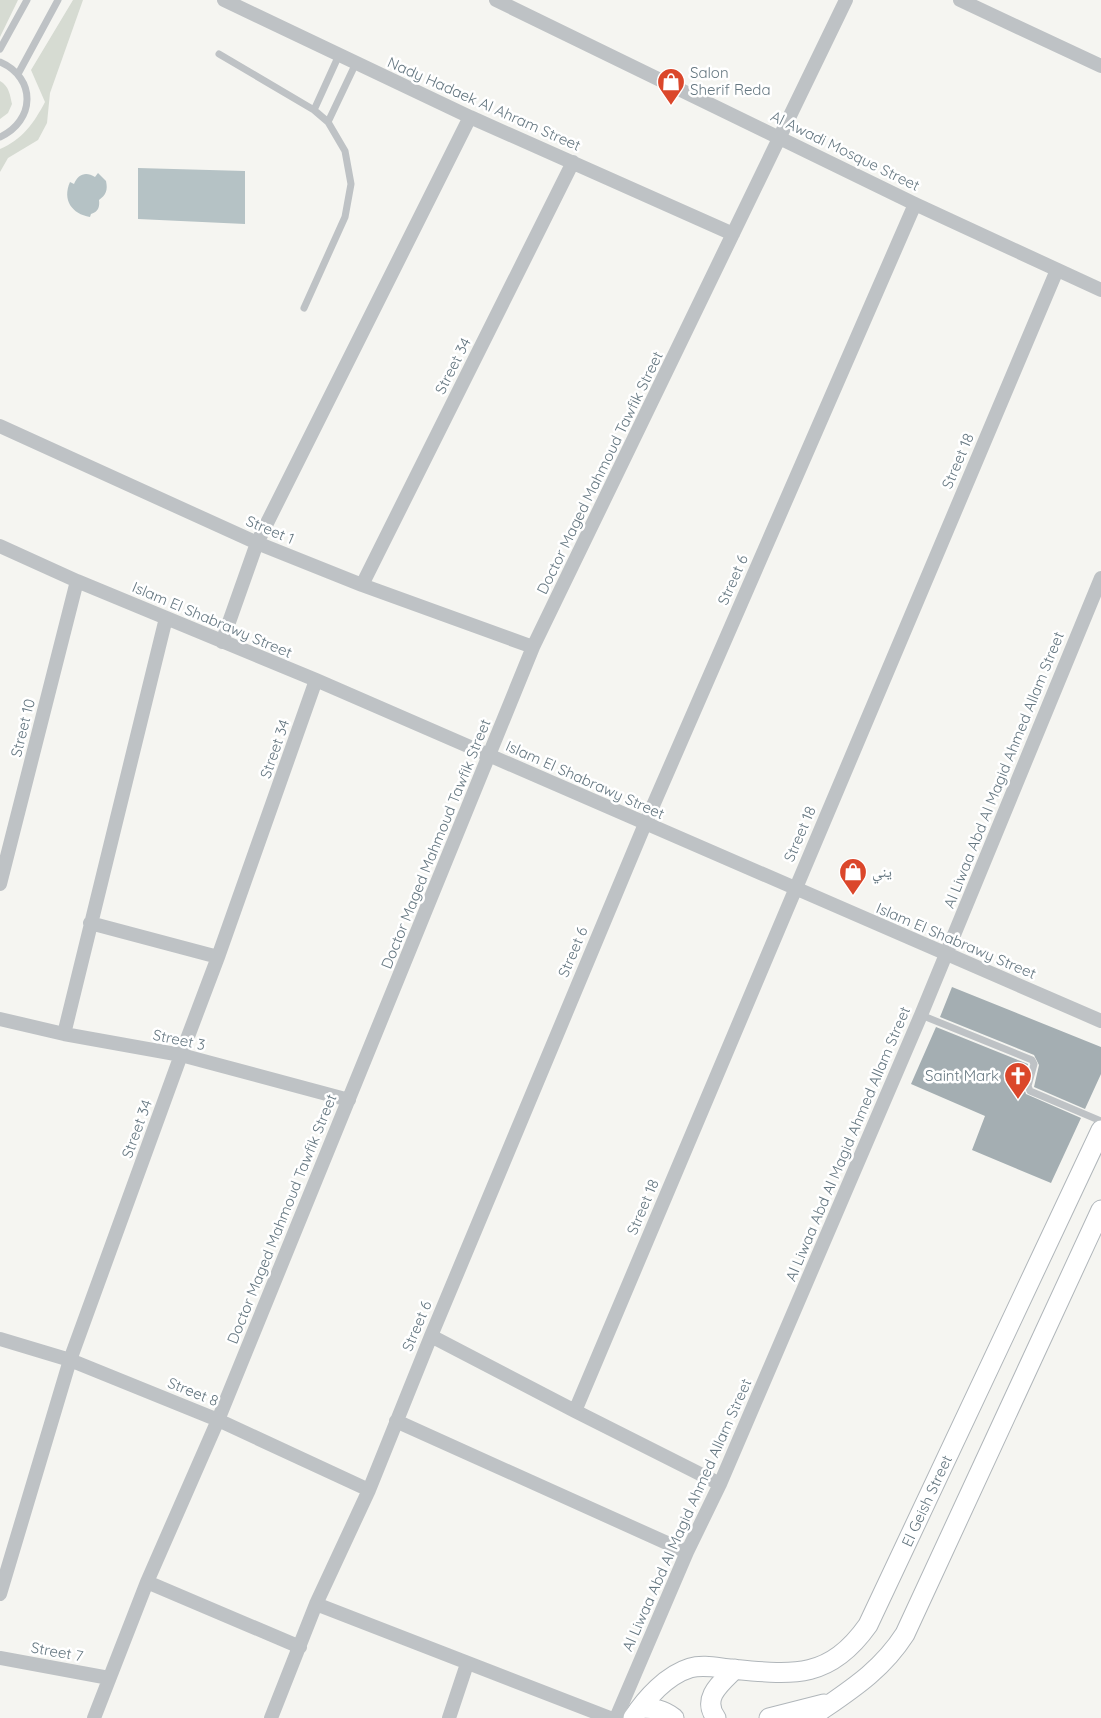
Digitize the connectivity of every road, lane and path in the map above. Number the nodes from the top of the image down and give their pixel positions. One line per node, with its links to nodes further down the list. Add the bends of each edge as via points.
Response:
1 (27, 0): 7 (lane)
2 (58, 0): 13 (lane)
3 (224, 0): 9 (street, Nady Hadaek Al Ahram Street)
4 (496, 0): 18 (street, Al Awadi Mosque Street)
5 (846, 0): 18 (street, Doctor Maged Mahmoud Tawfik Street)
6 (960, 0): 12 (street)
7 (0, 49)
8 (219, 54): 14 (lane)
9 (340, 55): 11 (street, Nady Hadaek Al Ahram Street); 14 (lane)
10 (0, 62): 13 (lane)
11 (356, 63): 15 (street, Nady Hadaek Al Ahram Street); 16 (lane)
12 (1101, 66)
13 (18, 74): 17 (lane, via 26,90 27,106 20,122)
14 (314, 110): 16 (lane)
15 (470, 117): 19 (street, Nady Hadaek Al Ahram Street); 26 (street)
16 (328, 122): 24 (lane, via 345,151 351,184 345,217)
17 (0, 137)
18 (779, 137): 20 (street, Al Awadi Mosque Street); 21 (street, Doctor Maged Mahmoud Tawfik Street)
19 (573, 162): 21 (street, Nady Hadaek Al Ahram Street); 30 (street, Street 34)
20 (916, 204): 22 (street, Al Awadi Mosque Street); 36 (street, Street 6)
21 (733, 234): 33 (street, Doctor Maged Mahmoud Tawfik Street)
22 (1056, 270): 23 (street, Al Awadi Mosque Street); 38 (street, Street 18)
23 (1101, 290)
24 (304, 308)
25 (0, 426): 26 (street, Street 1)
26 (257, 543): 30 (street, Street 1); 32 (street)
27 (0, 546): 29 (street, Islam El Shabrawy Street)
28 (1101, 578): 40 (street, Al Liwaa Abd Al Magid Ahmed Allam Street)
29 (77, 581): 31 (street, Islam El Shabrawy Street); 37 (street, Street 10)
30 (362, 585): 33 (street, Street 1)
31 (166, 618): 32 (street, Islam El Shabrawy Street); 39 (street)
32 (222, 642): 34 (street, Islam El Shabrawy Street)
33 (533, 647): 35 (street, Doctor Maged Mahmoud Tawfik Street)
34 (316, 680): 35 (street, Islam El Shabrawy Street); 41 (street, Street 34)
35 (490, 756): 36 (street, Islam El Shabrawy Street); 47 (street, Doctor Maged Mahmoud Tawfik Street)
36 (645, 824): 38 (street, Islam El Shabrawy Street); 51 (street, Street 6)
37 (0, 884)
38 (795, 888): 40 (street, Islam El Shabrawy Street); 54 (street, Street 18)
39 (90, 923): 41 (street); 45 (street)
40 (946, 954): 42 (street, Al Liwaa Abd Al Magid Ahmed Allam Street); 44 (street, Islam El Shabrawy Street)
41 (218, 957): 46 (street, Street 34)
42 (921, 1015): 48 (lane, via 1030,1058 1034,1064 1028,1086 1030,1091); 57 (street, Al Liwaa Abd Al Magid Ahmed Allam Street)
43 (0, 1019): 45 (street, Street 3)
44 (1101, 1021)
45 (64, 1034): 46 (street, Street 3)
46 (181, 1056): 47 (street, Street 3); 53 (street, Street 34)
47 (349, 1100): 55 (street, Doctor Maged Mahmoud Tawfik Street)
48 (1101, 1121)
49 (1101, 1130): 66 (street, El Geish Street, via 868,1626 856,1642 818,1668 799,1673)
50 (1101, 1210): 68 (street, via 905,1634 880,1666)
51 (431, 1336): 54 (street); 56 (street, Street 6)
52 (0, 1339): 53 (street, Street 8)
53 (70, 1360): 55 (street, Street 8); 61 (street, Street 34)
54 (575, 1411): 57 (street)
55 (218, 1420): 58 (street, Street 8); 60 (street, Doctor Maged Mahmoud Tawfik Street)
56 (396, 1421): 58 (street, Street 6); 59 (street)
57 (720, 1484): 59 (street, Al Liwaa Abd Al Magid Ahmed Allam Street)
58 (369, 1490): 62 (street, Street 6)
59 (687, 1552): 74 (street, Al Liwaa Abd Al Magid Ahmed Allam Street)
60 (147, 1582): 63 (street); 67 (street, Doctor Maged Mahmoud Tawfik Street)
61 (0, 1594)
62 (316, 1604): 63 (street, Street 6); 65 (street)
63 (300, 1647): 71 (street, Street 6)
64 (0, 1658): 67 (street, Street 7)
65 (467, 1664): 72 (street); 73 (street)
66 (734, 1669): 69 (street, El Geish Street, via 692,1667 677,1673); 76 (street, via 712,1694 710,1709)
67 (109, 1678): 70 (street, Doctor Maged Mahmoud Tawfik Street)
68 (833, 1702): 77 (street); 78 (street)
69 (637, 1713): 75 (street, via 654,1708 668,1712)
70 (94, 1718)
71 (271, 1718)
72 (449, 1718)
73 (610, 1718)
74 (616, 1718)
75 (674, 1718)
76 (716, 1718)
77 (769, 1718)
78 (810, 1718)

